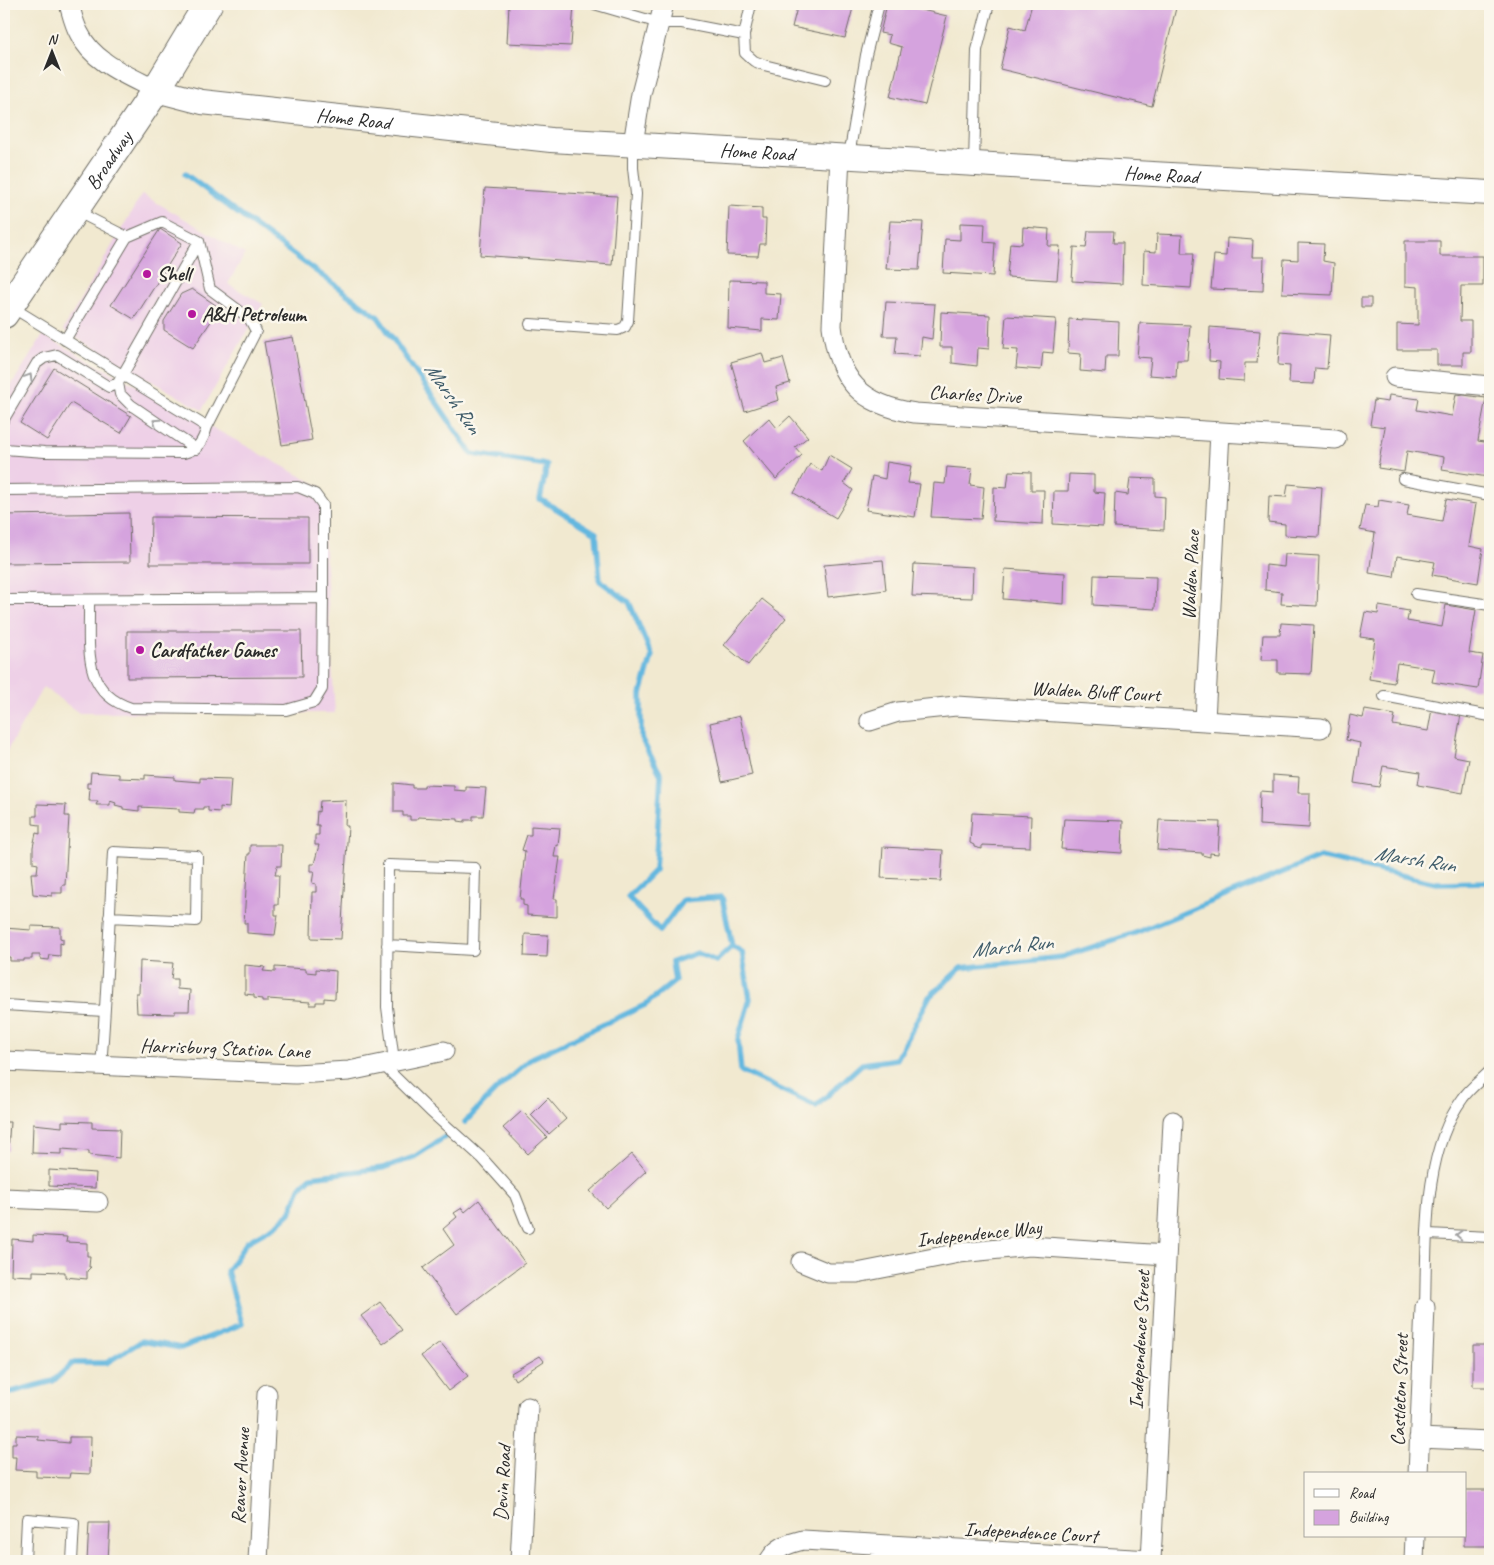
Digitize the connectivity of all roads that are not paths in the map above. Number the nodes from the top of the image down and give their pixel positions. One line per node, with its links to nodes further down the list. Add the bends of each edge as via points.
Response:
1 (69, 4): 11 (street, Home Road, via 79,35 97,55 112,68)
2 (208, 4): 11 (main road, Broadway)
3 (594, 4): 8 (lane)
4 (664, 4): 8 (street)
5 (751, 4): 9 (lane)
6 (879, 4): 13 (lane)
7 (989, 4): 14 (lane, via 978,50)
8 (659, 24): 9 (lane, via 682,22); 12 (street, via 641,94)
9 (744, 35): 10 (lane, via 745,53 754,61)
10 (825, 80)
11 (156, 90): 12 (street, Home Road, via 202,102 551,140); 16 (main road, Broadway)
12 (634, 144): 13 (street, Home Road); 20 (lane, via 636,194 625,327 618,330)
13 (844, 155): 14 (street, Home Road); 28 (street, Charles Drive, via 832,326 834,346 842,369 855,387 872,401 893,410 915,413)
14 (974, 164): 15 (street, Home Road)
15 (1490, 193)
16 (74, 210): 17 (lane); 19 (main road, Broadway)
17 (127, 237): 18 (lane, via 162,222); 21 (lane)
18 (199, 241): 24 (lane); 27 (lane, via 210,289 250,318 256,331)
19 (7, 310): 21 (lane)
20 (530, 324)
21 (65, 340): 24 (lane)
22 (1490, 375): 25 (lane)
23 (1395, 377): 25 (street)
24 (121, 379): 26 (lane, one-way to 24, via 37,363 44,358 57,355 109,387); 27 (lane); 31 (lane, one-way to 24, via 131,405 120,394)
25 (1490, 386)
26 (4, 419)
27 (207, 427): 31 (lane)
28 (1220, 432): 29 (street, Charles Drive); 42 (street, Walden Place)
29 (1336, 438)
30 (4, 449): 31 (lane, via 184,453)
31 (196, 449)
32 (1403, 479): 34 (lane)
33 (4, 490): 36 (lane, via 298,487 315,494 323,506)
34 (1490, 495)
35 (1416, 594): 39 (lane)
36 (323, 598): 38 (lane); 38 (lane, via 322,689 314,702 286,710 131,708 115,703 92,675)
37 (4, 600): 38 (lane)
38 (89, 600)
39 (1490, 605)
40 (1384, 696): 41 (lane)
41 (1490, 716)
42 (1205, 720): 43 (street, Walden Bluff Court, via 956,706 898,712); 44 (street, Walden Bluff Court)
43 (870, 721)
44 (1321, 728)
45 (109, 917): 45 (lane, via 113,852 197,856 196,920); 48 (lane)
46 (387, 945): 46 (lane, via 388,865 476,868 474,950); 51 (lane)
47 (4, 1005): 48 (lane)
48 (104, 1011): 52 (lane)
49 (444, 1051): 51 (street, Harrisburg Station Lane)
50 (4, 1061): 52 (street, Harrisburg Station Lane)
51 (388, 1062): 52 (street, Harrisburg Station Lane, via 349,1071 295,1074); 57 (lane, via 430,1111 482,1158 515,1195)
52 (101, 1066)
53 (1490, 1071): 58 (lane, via 1462,1098 1439,1143 1430,1184)
54 (1173, 1121): 60 (street, Independence Street)
55 (4, 1198): 56 (street)
56 (98, 1202)
57 (528, 1228)
58 (1428, 1234): 59 (lane, one-way to 58); 62 (lane)
59 (1490, 1236)
60 (1166, 1255): 61 (street, Independence Way, via 1030,1246 958,1253 857,1272 828,1272); 76 (street, Independence Street)
61 (800, 1262)
62 (1425, 1307): 65 (street, Castleton Street)
63 (267, 1394): 72 (street, Reaver Avenue)
64 (528, 1407): 73 (street, Devin Road)
65 (1419, 1438): 66 (street); 67 (street, Castleton Street)
66 (1490, 1441)
67 (1418, 1472)
68 (1415, 1538): 77 (street)
69 (908, 1548): 74 (street, Independence Court, via 803,1540 785,1544); 75 (street, Independence Court); 76 (street, Independence Court)
70 (25, 1561): 71 (lane, via 27,1519 74,1523)
71 (72, 1561)
72 (258, 1561)
73 (520, 1561)
74 (768, 1561)
75 (878, 1561)
76 (1151, 1561)
77 (1414, 1561)

